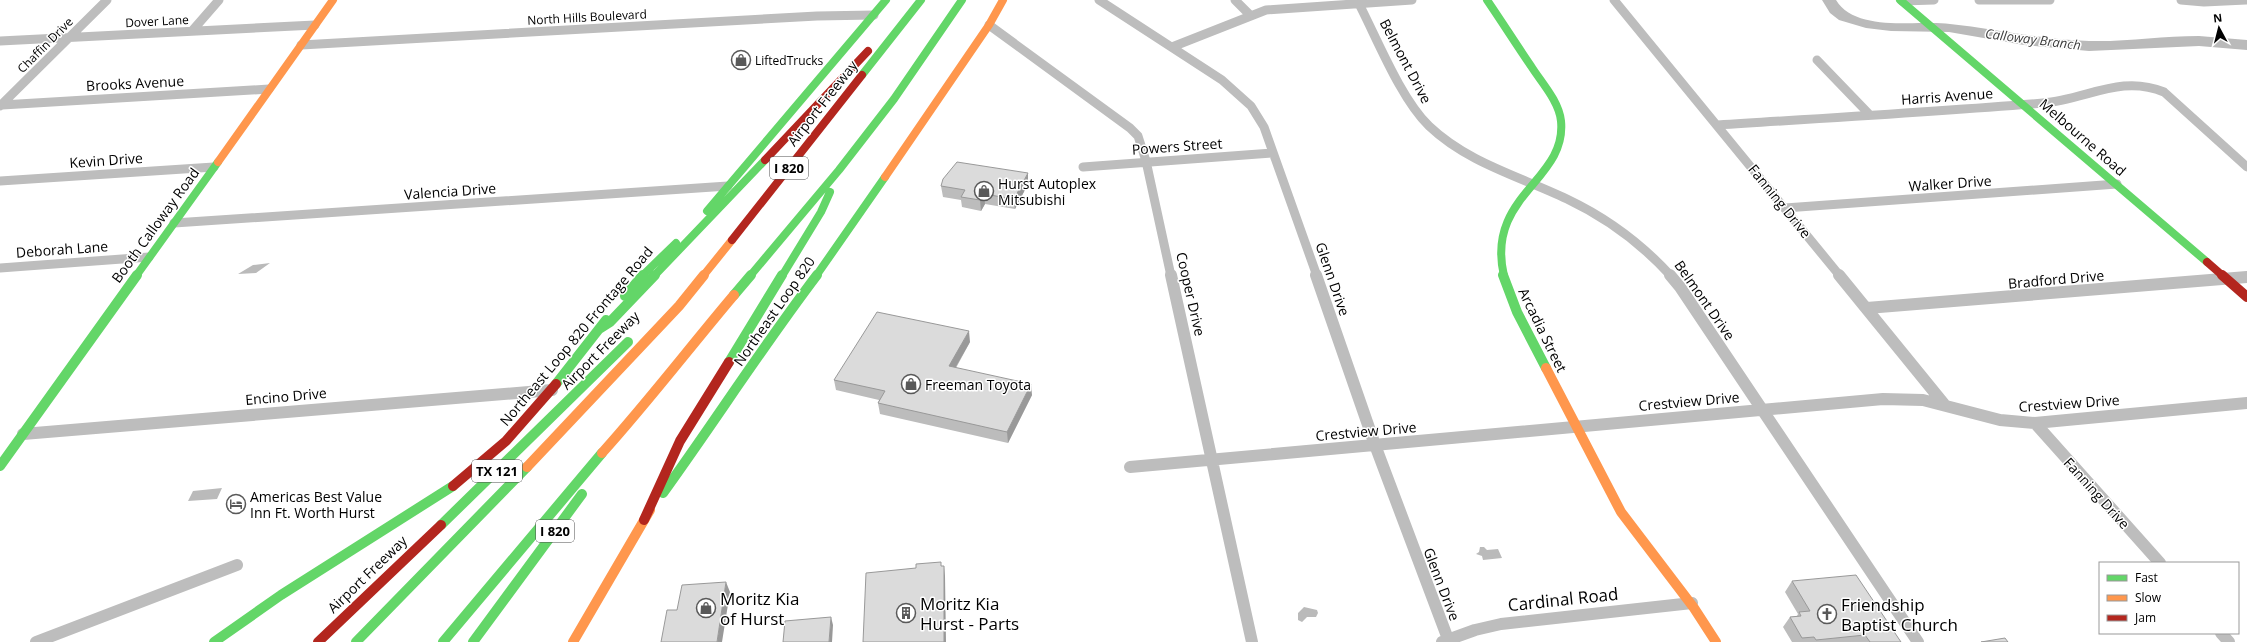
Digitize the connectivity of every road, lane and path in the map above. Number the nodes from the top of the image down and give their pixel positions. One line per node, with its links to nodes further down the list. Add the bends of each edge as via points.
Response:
1 (107, 0): 27 (street, Chaffin Drive)
2 (219, 0): 26 (street)
3 (333, 0): 23 (main road, Booth Calloway Road)
4 (886, 0): 21 (main road, Northeast Loop 820 Frontage Road)
5 (921, 0): 25 (main road, Airport Freeway / I 820)
6 (962, 0): 42 (main road, I 820, via 894,99)
7 (1003, 0): 24 (main road, Northeast Loop 820)
8 (1099, 0): 30 (street, Glenn Drive)
9 (1236, 0): 22 (street)
10 (1412, 0): 19 (street)
11 (1487, 0): 45 (main road, Arcadia Street, via 1559,110 1561,131 1555,157)
12 (1614, 0): 36 (street, Fanning Drive)
13 (1934, 0): 20 (street)
14 (1979, 0): 15 (street)
15 (2019, 0): 16 (street)
16 (2050, 0)
17 (2181, 0): 18 (street)
18 (2246, 0)
19 (1357, 1): 22 (street, via 1284,8); 45 (street, Belmont Drive, via 1419,116 1438,135 1468,156)
20 (1901, 1): 33 (main road, Melbourne Road)
21 (874, 15): 29 (street, North Hills Boulevard); 46 (main road, Northeast Loop 820 Frontage Road)
22 (1250, 15): 30 (street)
23 (315, 25): 26 (street, Dover Lane); 29 (main road, Booth Calloway Road)
24 (989, 25): 38 (street, Cooper Drive, via 1130,128 1138,136); 71 (main road, Northeast Loop 820)
25 (899, 30): 54 (main road, Airport Freeway / I 820); 57 (main road, via 875,43 616,316)
26 (192, 31): 27 (street, Dover Lane)
27 (71, 37): 28 (street, Dover Lane); 34 (street, Chaffin Drive)
28 (0, 41)
29 (301, 45): 32 (main road, Booth Calloway Road)
30 (1172, 47): 37 (street, Glenn Drive, via 1222,80 1251,106 1264,127)
31 (1817, 60): 35 (street)
32 (270, 89): 34 (street, Brooks Avenue); 39 (main road, Booth Calloway Road)
33 (2024, 105): 35 (street, Harris Avenue); 41 (street, Harris Avenue, via 2064,101 2107,88 2139,85 2156,88); 44 (main road, Melbourne Road)
34 (1, 106)
35 (1870, 115): 36 (street, Harris Avenue)
36 (1718, 125): 47 (street, Fanning Drive)
37 (1273, 154): 38 (street, Powers Street); 67 (street, Glenn Drive)
38 (1146, 161): 40 (street, Powers Street); 68 (street, Cooper Drive)
39 (214, 167): 43 (street, Kevin Drive); 48 (main road, Booth Calloway Road)
40 (1083, 167)
41 (2247, 167)
42 (839, 170): 63 (main road, I 820, via 675,365); 71 (main road, via 820,212 680,441)
43 (0, 181)
44 (2117, 184): 47 (street, Walker Drive); 52 (main road, Melbourne Road)
45 (1531, 185): 62 (street, Belmont Drive, via 1589,210 1646,250 1680,287); 65 (main road, Arcadia Street, via 1511,210 1502,228 1499,245 1501,268 1518,314)
46 (728, 186): 48 (street, Valencia Drive); 57 (main road, Northeast Loop 820 Frontage Road, via 702,218 634,285)
47 (1785, 208): 55 (street, Fanning Drive)
48 (174, 223): 49 (main road, Booth Calloway Road)
49 (150, 257): 50 (street, Deborah Lane); 66 (main road, Booth Calloway Road)
50 (0, 268)
51 (2247, 277): 52 (street, Bradford Drive)
52 (2227, 279): 53 (main road, Melbourne Road); 55 (street, Bradford Drive)
53 (2247, 297)
54 (679, 306): 56 (main road, Airport Freeway); 80 (main road, I 820, via 544,450)
55 (1867, 308): 61 (street, Fanning Drive)
56 (659, 315)
57 (599, 329): 59 (main road, Northeast Loop 820 Frontage Road)
58 (635, 335): 79 (main road, Airport Freeway / TX 121, via 529,441)
59 (552, 390): 66 (street, Encino Drive); 78 (main road, Northeast Loop 820 Frontage Road, via 491,455 459,481 400,522 280,595)
60 (2247, 403): 64 (street, Crestview Drive)
61 (1944, 404): 62 (street, Crestview Drive, via 1896,398); 64 (street, Crestview Drive, via 1994,419)
62 (1762, 410): 65 (street, Crestview Drive); 86 (street, Belmont Drive)
63 (635, 417): 81 (main road, via 609,444); 82 (main road, I 820, via 618,445)
64 (2035, 423): 72 (street, Fanning Drive)
65 (1576, 426): 67 (street, Crestview Drive); 74 (main road, Arcadia Street, via 1637,537)
66 (23, 434): 69 (main road, Booth Calloway Road)
67 (1375, 445): 68 (street, Crestview Drive); 76 (street, Glenn Drive)
68 (1211, 460): 70 (street, Crestview Drive); 84 (street, Cooper Drive)
69 (0, 466)
70 (1130, 467)
71 (644, 520): 83 (main road, Northeast Loop 820)
72 (2159, 562)
73 (237, 565): 77 (street)
74 (1692, 603): 76 (street, Cardinal Road, via 1501,624); 85 (main road, Arcadia Street)
75 (2222, 634): 87 (street)
76 (1445, 640)
77 (36, 642)
78 (214, 642)
79 (318, 642)
80 (356, 642)
81 (443, 642)
82 (473, 642)
83 (573, 642)
84 (1252, 642)
85 (1716, 642)
86 (1918, 642)
87 (2229, 642)

